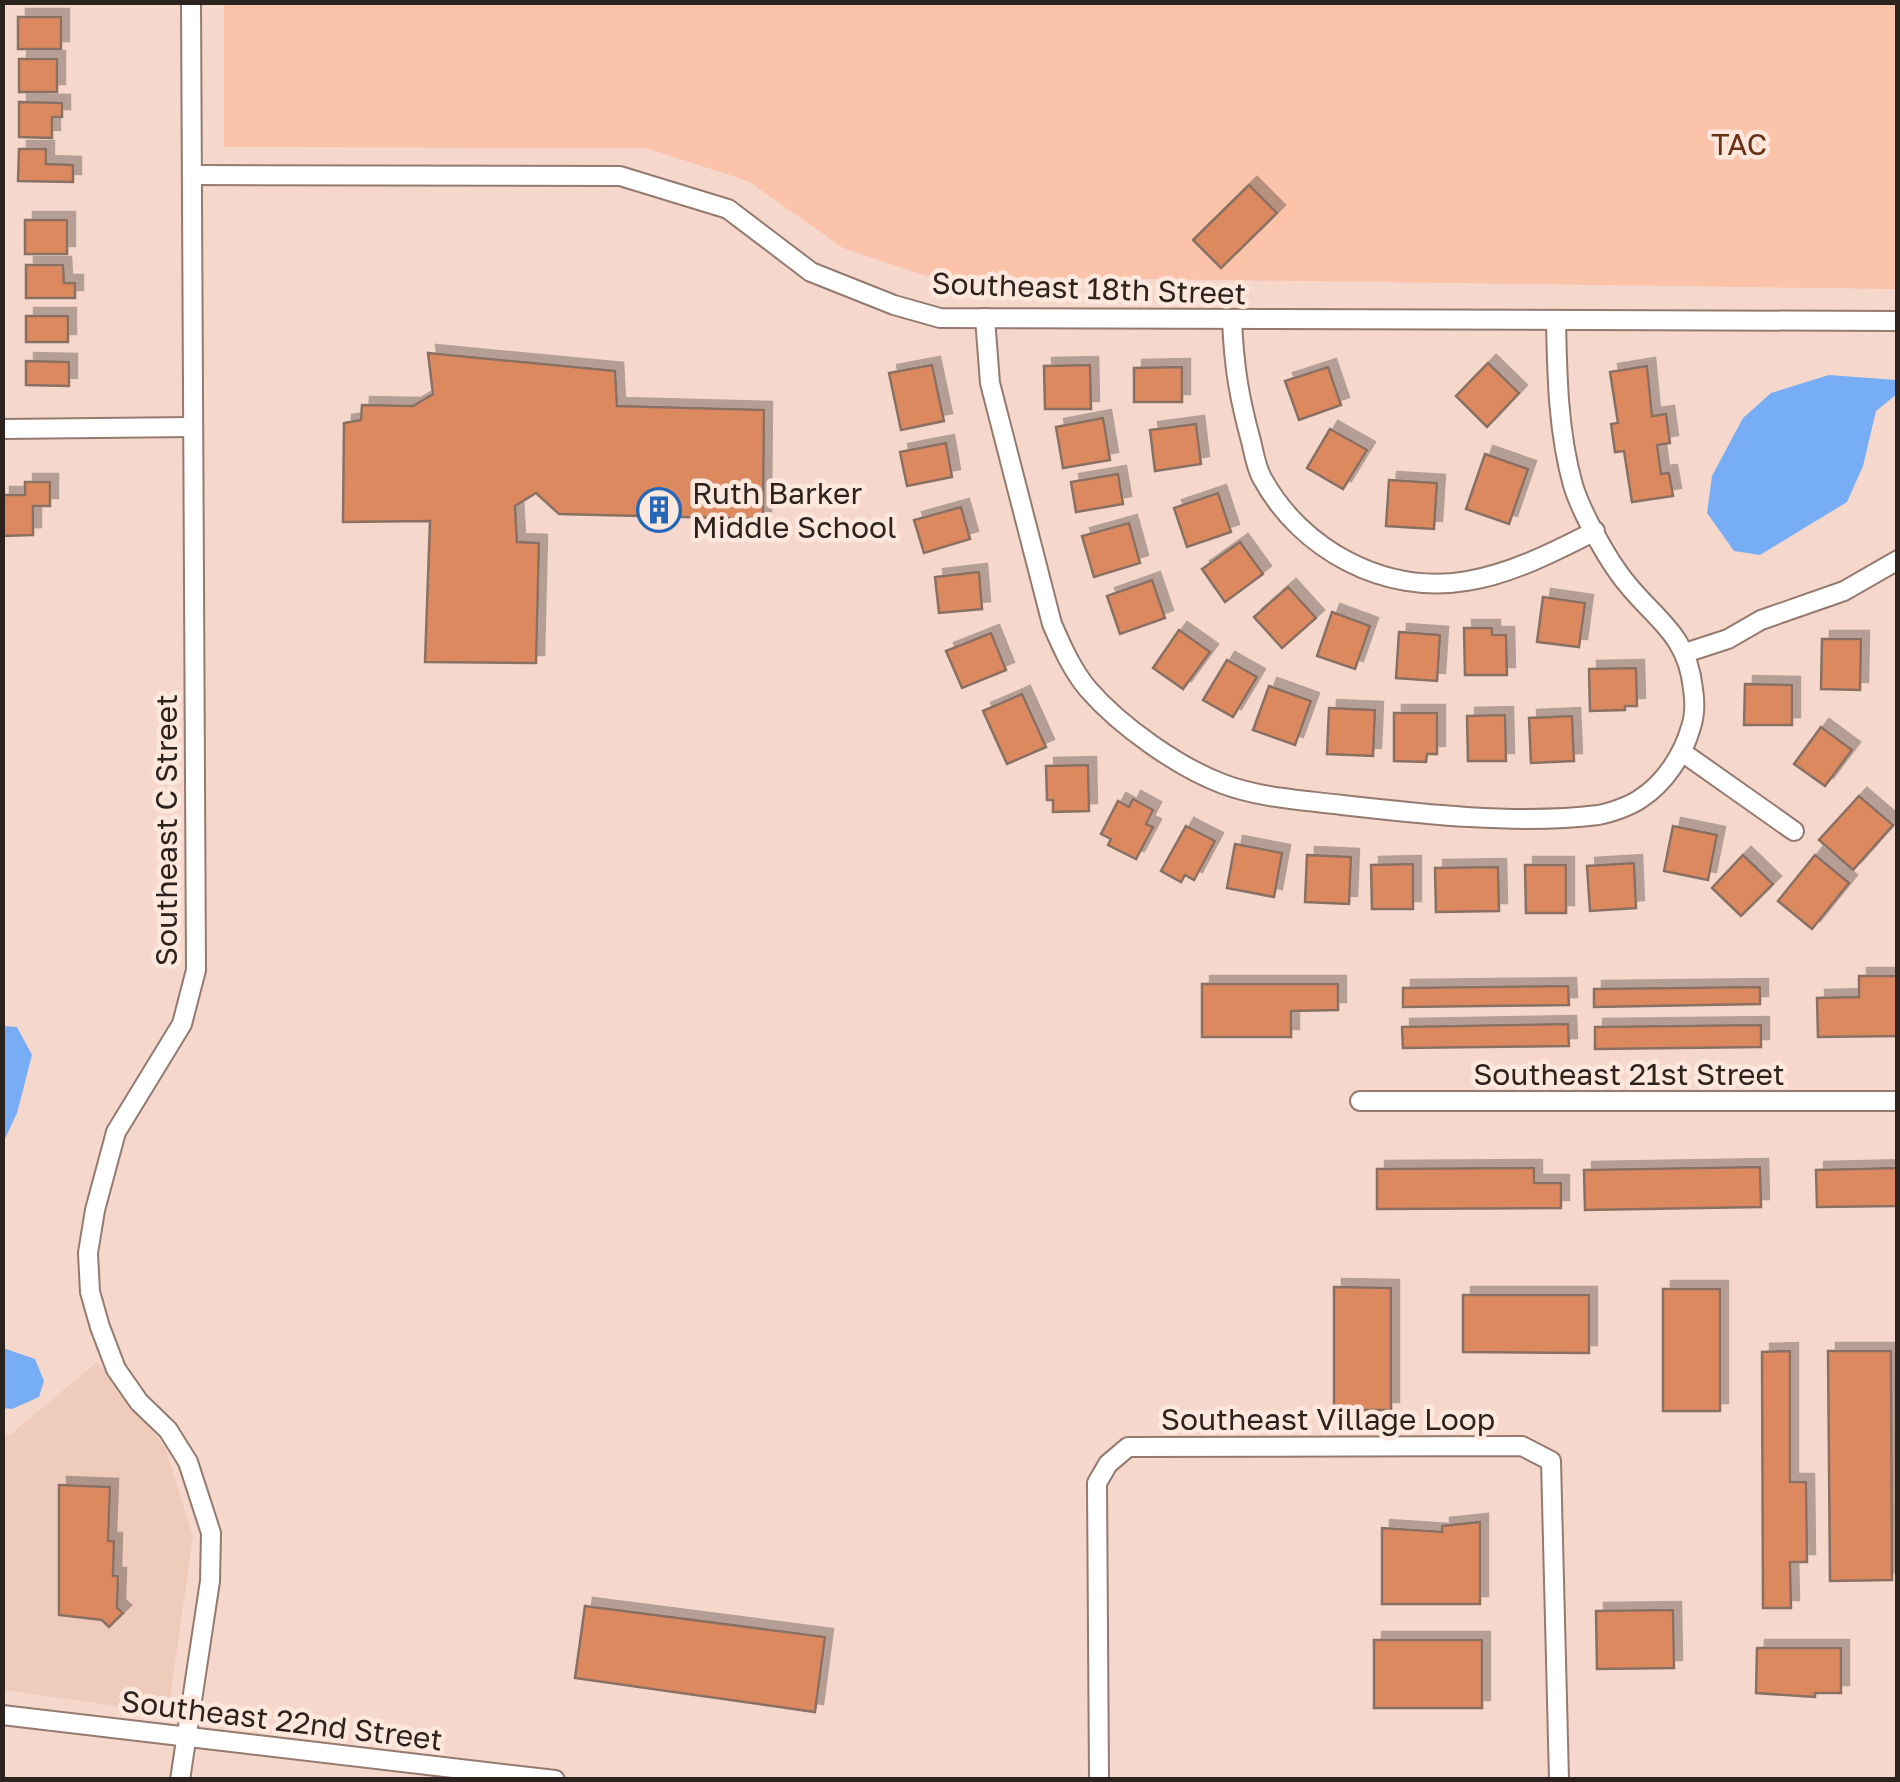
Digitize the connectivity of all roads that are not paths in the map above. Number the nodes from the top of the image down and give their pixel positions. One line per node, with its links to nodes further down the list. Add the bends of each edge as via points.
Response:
1 (191, 2): 2 (street, Southeast C Street)
2 (192, 174): 3 (street, Southeast 18th Street, via 620,176 728,210 812,272 878,299 940,318); 7 (street, Southeast C Street)
3 (985, 318): 4 (street, Southeast 18th Street); 12 (street, via 990,384 1052,624 1068,662 1134,732 1174,757 1224,784 1275,797 1514,817 1601,814 1638,801)
4 (1232, 320): 5 (street, Southeast 18th Street); 9 (street, via 1236,386 1261,476 1297,527 1348,562 1406,583 1469,581)
5 (1556, 320): 6 (street, Southeast 18th Street); 9 (street, via 1573,487)
6 (1898, 321)
7 (193, 427): 8 (street); 17 (street, Southeast C Street, via 196,970 182,1024 116,1132 88,1254 90,1292 116,1369 188,1462 211,1533)
8 (2, 429)
9 (1596, 531): 11 (street, via 1618,572)
10 (1898, 560): 11 (street, via 1844,591)
11 (1685, 652): 12 (street, via 1694,702)
12 (1682, 752): 13 (street)
13 (1794, 831)
14 (1360, 1101): 15 (street, Southeast 21st Street)
15 (1898, 1102)
16 (2, 1715): 17 (street, Southeast 22nd Street)
17 (189, 1736): 18 (street, Southeast C Street); 19 (street, Southeast 22nd Street)
18 (180, 1780)
19 (555, 1780)
20 (1099, 1780): 21 (street, Southeast Village Loop, via 1097,1483 1128,1447 1522,1446 1551,1460)
21 (1559, 1780)

